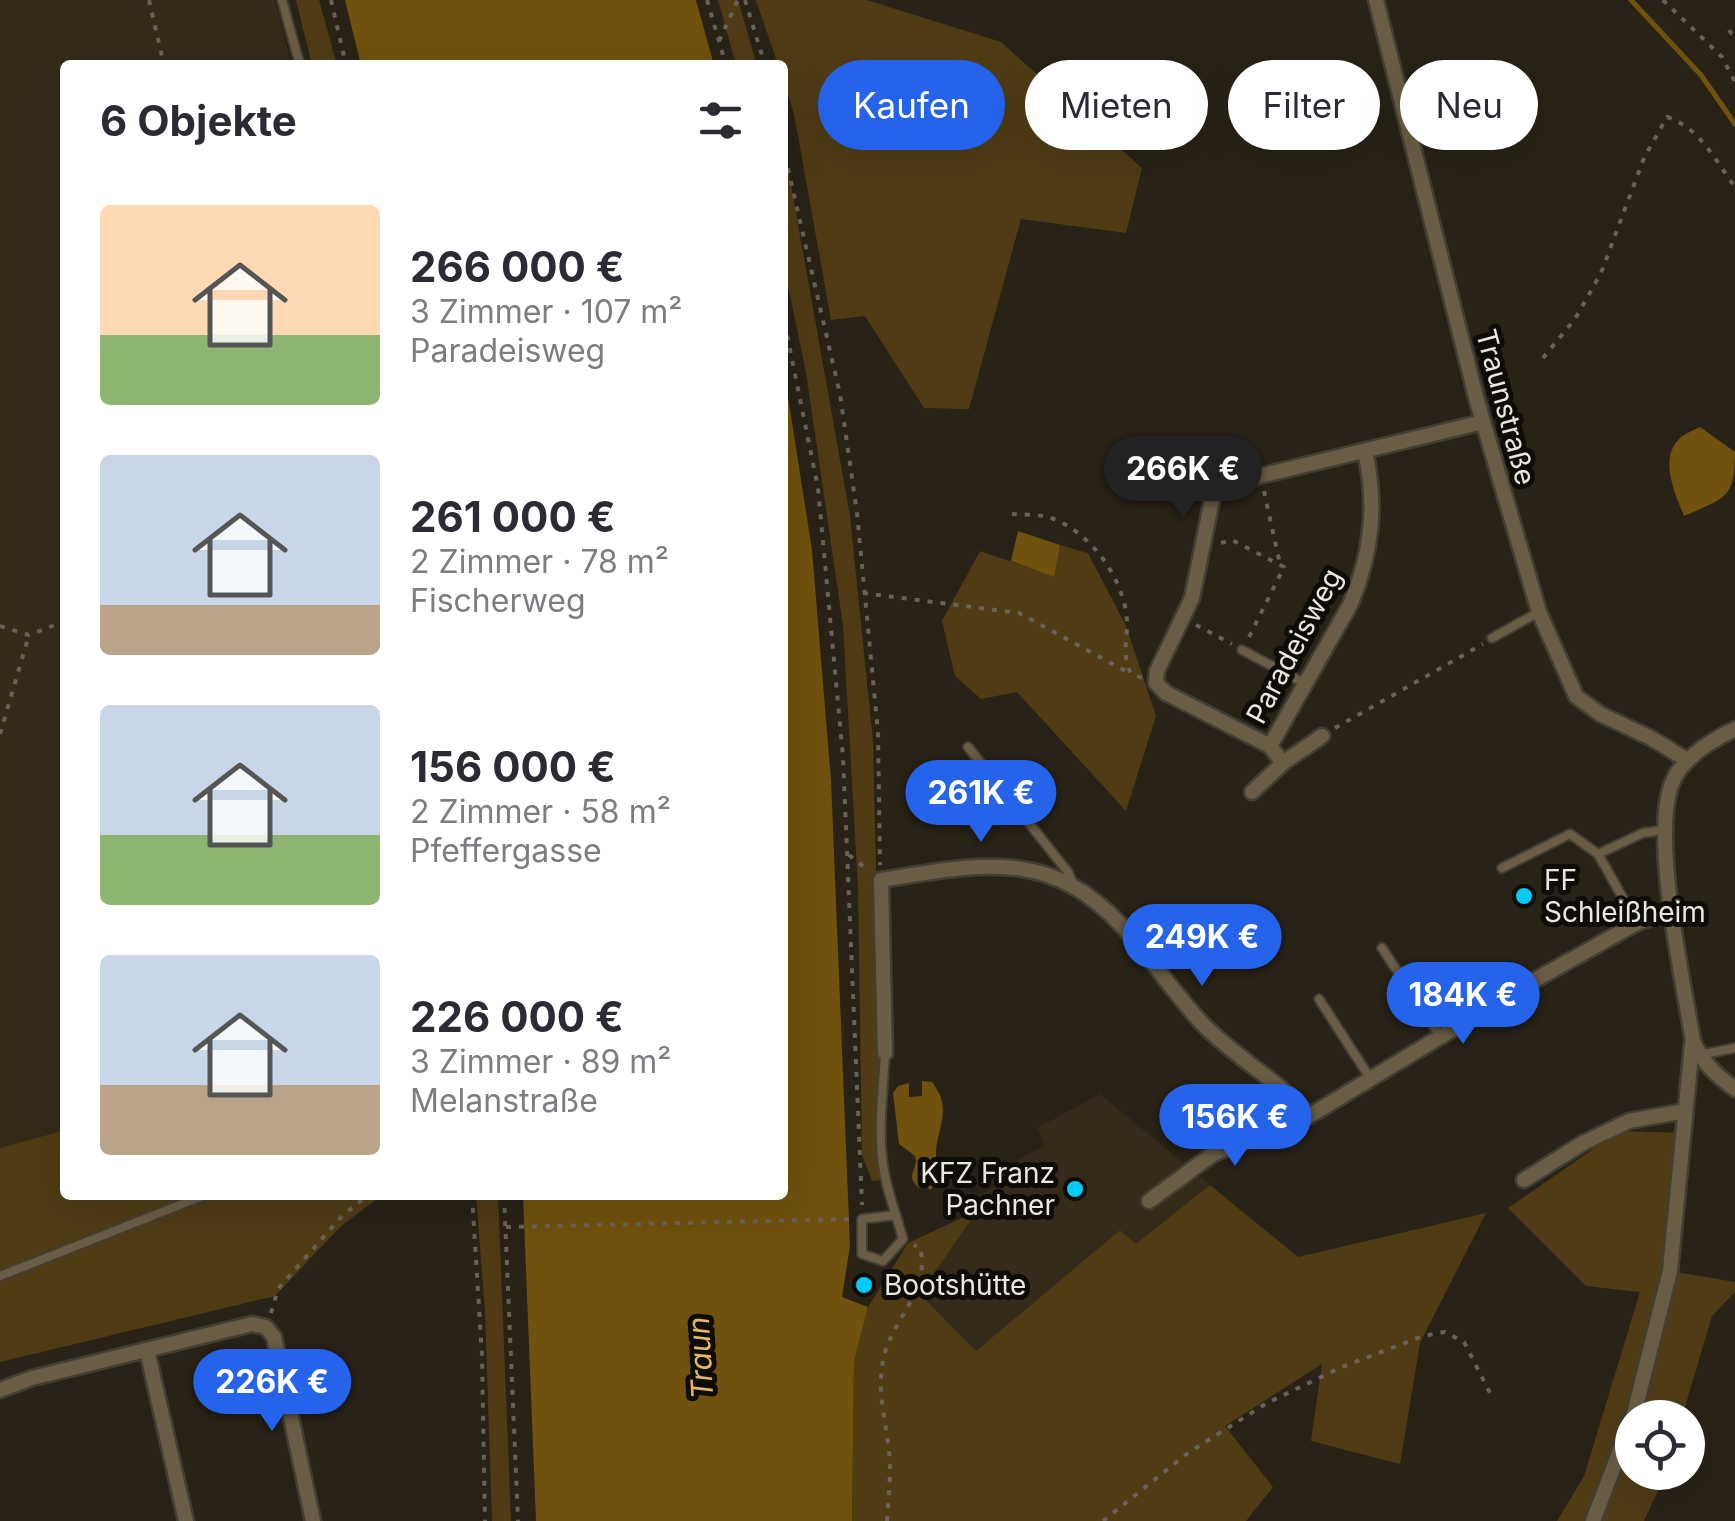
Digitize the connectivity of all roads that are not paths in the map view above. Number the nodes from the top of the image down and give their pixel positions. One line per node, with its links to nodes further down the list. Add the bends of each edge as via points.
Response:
1 (282, 0): 3 (lane)
2 (1376, 0): 4 (street, Traunstraße)
3 (299, 60)
4 (1482, 422): 5 (street); 6 (street, Traunstraße)
5 (1364, 452): 9 (street, Paradeisweg, via 1373,500 1366,558 1351,603); 12 (street, Paradeisweg, via 1214,490 1192,598 1156,683)
6 (1538, 612): 7 (lane); 14 (street, Traunstraße, via 1576,696)
7 (1492, 638)
8 (1242, 650): 9 (lane)
9 (1305, 683): 12 (street, Paradeisweg)
10 (1735, 729): 14 (street)
11 (1322, 736): 15 (street, Paradeisweg)
12 (1270, 746): 15 (street, Paradeisweg)
13 (968, 747): 20 (lane)
14 (1687, 760): 17 (street, via 1672,782)
15 (1283, 763): 16 (street, Paradeisweg)
16 (1252, 792)
17 (1663, 830): 18 (lane, via 1643,832); 21 (street)
18 (1598, 854): 19 (lane, via 1570,834); 22 (lane)
19 (1502, 868)
20 (1072, 884): 28 (street, via 1002,866 881,880); 32 (street, via 1121,925 1213,1035)
21 (1673, 910): 22 (street); 26 (street)
22 (1636, 923): 25 (street)
23 (1382, 948): 25 (lane)
24 (1319, 999): 29 (lane)
25 (1440, 1036): 29 (street)
26 (1696, 1048): 27 (lane); 30 (street); 31 (street)
27 (1735, 1048)
28 (885, 1053): 36 (lane, via 881,1127)
29 (1370, 1078): 32 (street)
30 (1735, 1089)
31 (1685, 1110): 33 (street, via 1629,1121); 40 (street, via 1670,1271)
32 (1309, 1116): 35 (street, via 1213,1154)
33 (1524, 1180)
34 (191, 1200): 37 (lane)
35 (1148, 1200)
36 (896, 1215): 36 (lane, via 903,1239 883,1262 862,1254 862,1219)
37 (0, 1276)
38 (148, 1350): 39 (street); 42 (street); 43 (street, via 266,1326 274,1337)
39 (0, 1390)
40 (1638, 1400)
41 (1615, 1464): 44 (street)
42 (186, 1521)
43 (313, 1521)
44 (1593, 1521)

